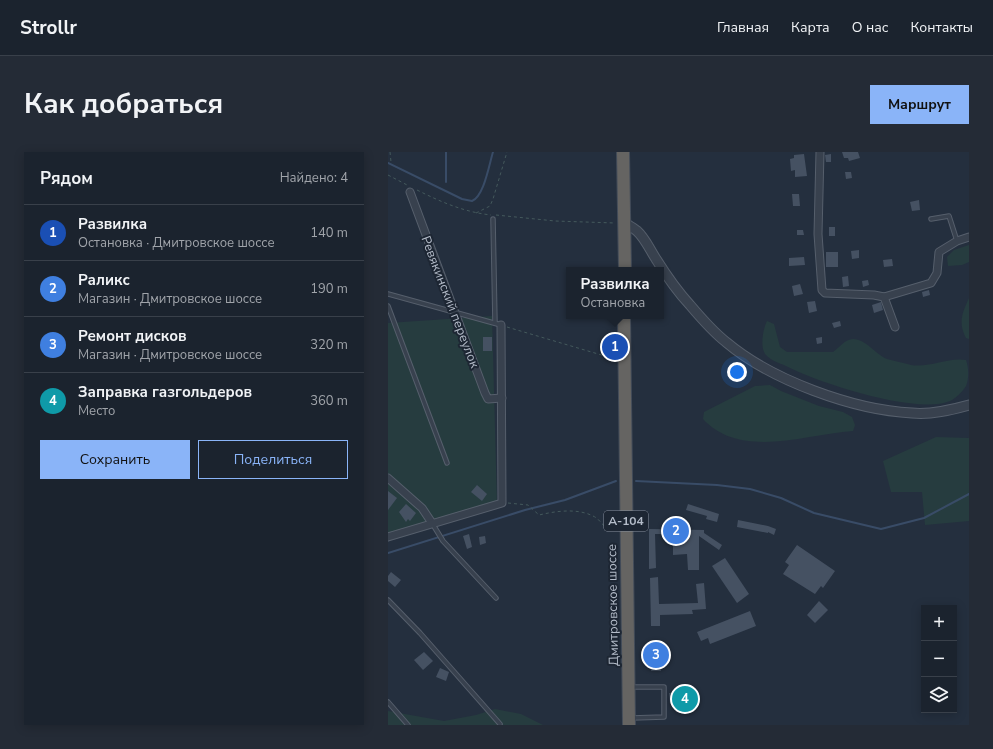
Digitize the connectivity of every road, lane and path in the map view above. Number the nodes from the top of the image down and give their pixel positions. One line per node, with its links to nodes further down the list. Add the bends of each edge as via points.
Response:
1 (390, 152): 5 (path, via 391,162)
2 (507, 152): 8 (path, via 494,199 490,206)
3 (623, 152): 11 (highway)
4 (820, 152): 18 (street, via 818,234 822,290 825,293)
5 (388, 160)
6 (388, 175): 7 (path)
7 (411, 189): 8 (path, via 443,204); 20 (street, Ревякинский переулок)
8 (476, 213): 11 (path, via 555,221)
9 (492, 219): 22 (lane)
10 (931, 219): 13 (lane, via 949,216)
11 (624, 223): 14 (highway); 15 (street, via 638,232)
12 (969, 237): 13 (street)
13 (957, 241): 18 (street, via 939,252 937,273 931,283)
14 (624, 267)
15 (662, 267)
16 (664, 269): 26 (street, via 684,298 726,342 775,374 808,389 845,401 913,414 934,413)
17 (388, 294): 20 (lane)
18 (884, 297): 23 (street)
19 (388, 306): 27 (lane)
20 (453, 312): 22 (lane); 25 (street, Ревякинский переулок, via 488,399)
21 (624, 319): 24 (highway, Дмитровское шоссе / А-104)
22 (498, 324): 24 (path); 25 (street)
23 (895, 327)
24 (625, 362): 31 (highway, Дмитровское шоссе / А-104)
25 (502, 398): 29 (street)
26 (969, 405)
27 (447, 463)
28 (388, 478): 30 (street, via 422,508)
29 (502, 503): 30 (street); 31 (path, via 528,505 539,515 557,511 594,516 608,528)
30 (432, 523): 32 (street); 33 (lane, via 443,541)
31 (626, 526): 35 (highway, Дмитровское шоссе / А-104)
32 (388, 537)
33 (496, 598)
34 (388, 600): 38 (lane)
35 (629, 687): 37 (highway, Дмитровское шоссе / А-104); 37 (lane, via 664,687 664,718)
36 (388, 702): 39 (lane)
37 (629, 722)
38 (500, 724)
39 (408, 725)

